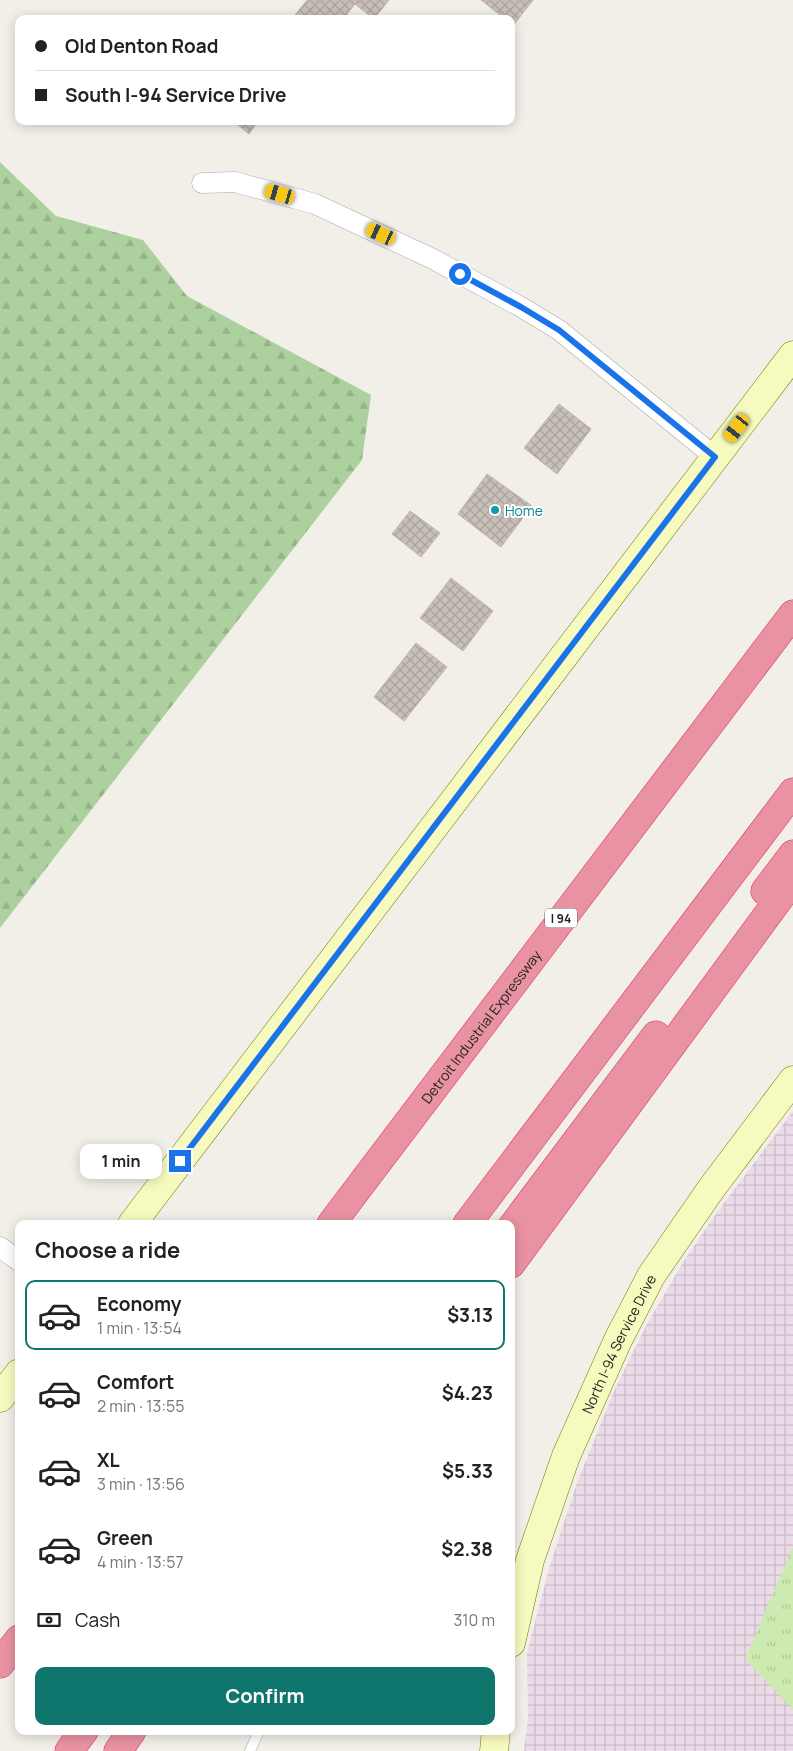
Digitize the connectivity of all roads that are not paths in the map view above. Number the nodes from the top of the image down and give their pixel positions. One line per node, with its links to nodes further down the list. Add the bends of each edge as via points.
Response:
1 (202, 183): 3 (street, via 235,182 315,204 433,259 559,330)
2 (793, 354): 3 (street)
3 (715, 457): 9 (street)
4 (793, 614): 10 (highway, Detroit Industrial Expressway / I 94)
5 (793, 792): 11 (highway)
6 (793, 854): 12 (highway)
7 (793, 880): 15 (highway)
8 (793, 1080): 18 (street, North I-94 Service Drive, via 651,1276 618,1340 566,1456 530,1560)
9 (135, 1220)
10 (334, 1220)
11 (470, 1220)
12 (515, 1223)
13 (0, 1247): 14 (street)
14 (15, 1258)
15 (515, 1259)
16 (15, 1378): 17 (street)
17 (0, 1398)
18 (515, 1626)
19 (15, 1644): 20 (highway)
20 (0, 1664)
21 (81, 1735): 26 (highway)
22 (129, 1735): 27 (highway)
23 (258, 1735): 28 (lane)
24 (260, 1735): 29 (lane)
25 (496, 1735): 30 (street)
26 (69, 1751)
27 (118, 1751)
28 (250, 1751)
29 (259, 1751)
30 (494, 1751)

